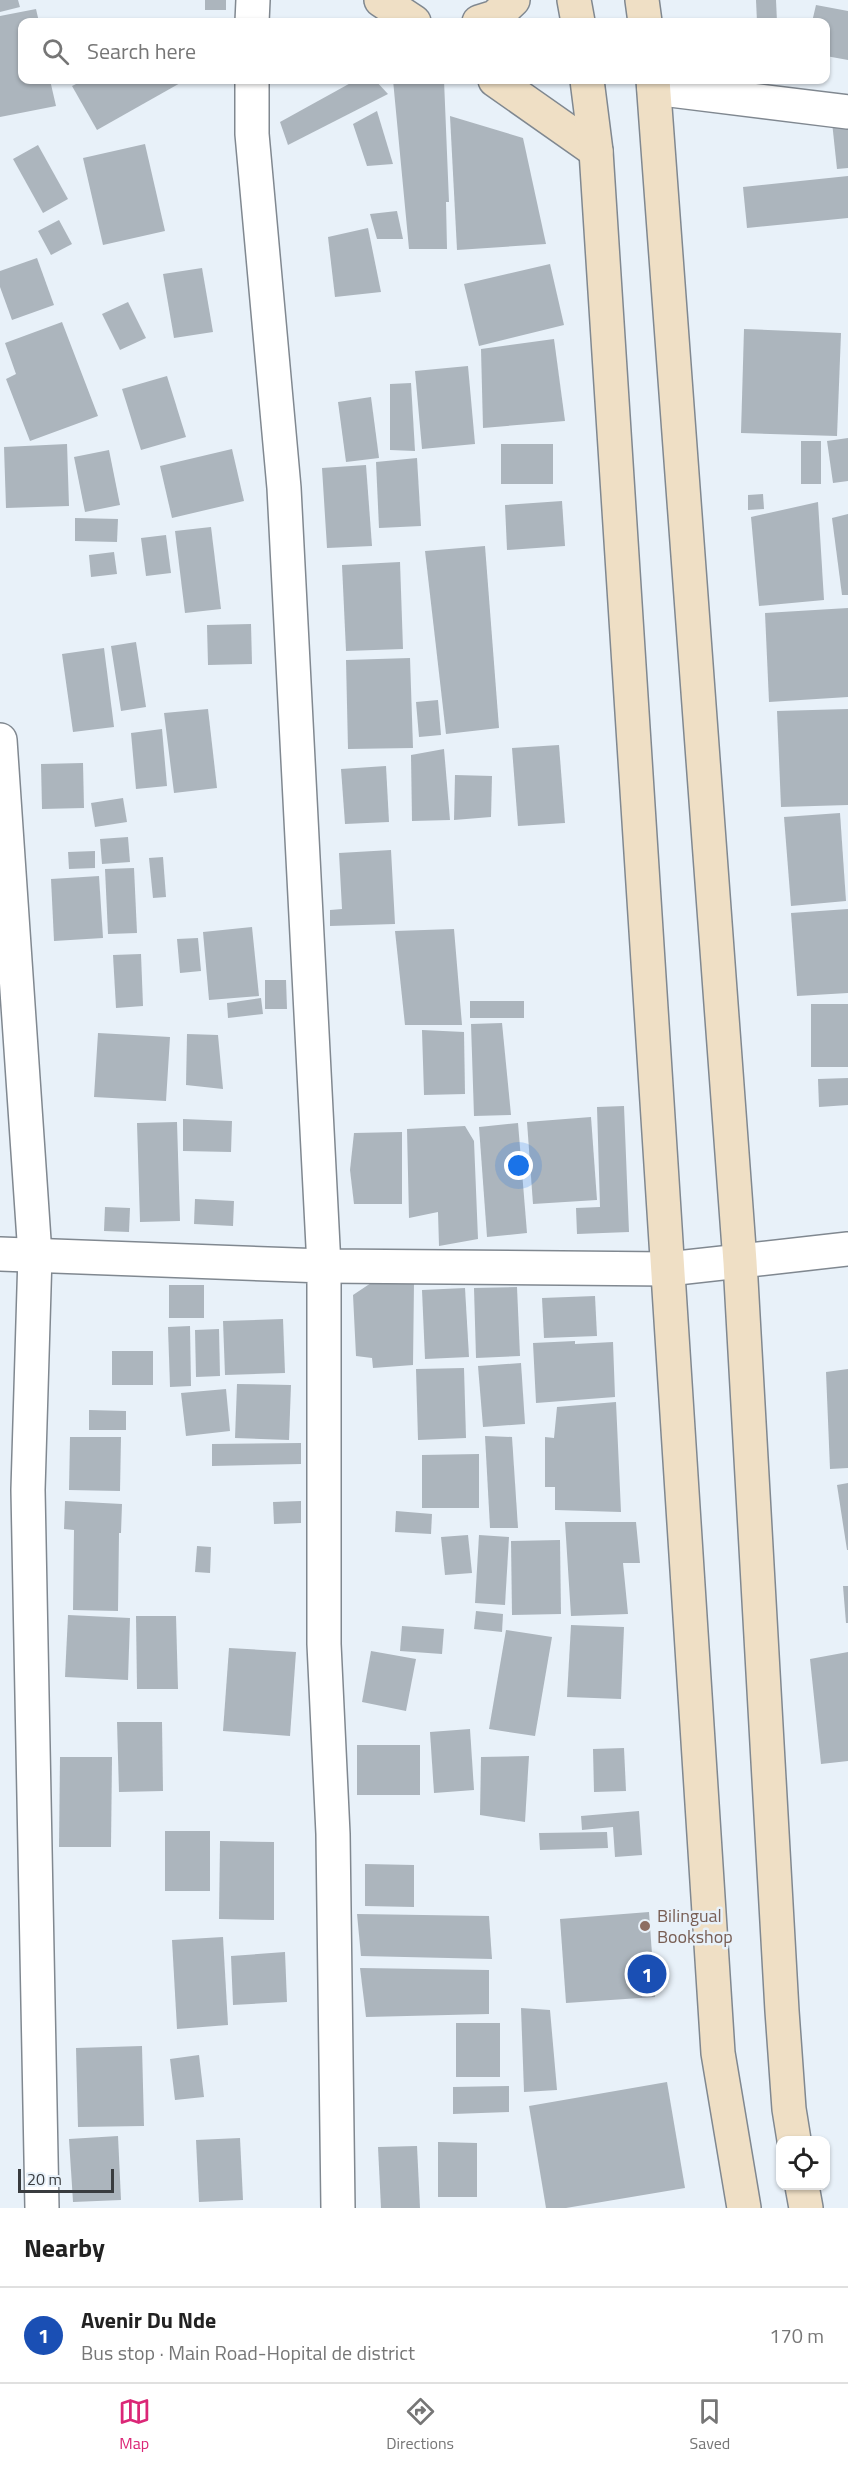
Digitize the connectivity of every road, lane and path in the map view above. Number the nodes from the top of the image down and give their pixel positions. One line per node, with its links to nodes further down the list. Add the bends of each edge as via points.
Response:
1 (253, 0): 6 (street)
2 (381, 0): 7 (main road)
3 (513, 0): 8 (main road)
4 (574, 0): 9 (main road)
5 (642, 0): 10 (main road)
6 (252, 18)
7 (408, 18)
8 (492, 18)
9 (577, 18)
10 (644, 18)
11 (252, 84): 22 (street, via 252,134 284,488)
12 (501, 84): 16 (main road)
13 (588, 84): 16 (main road)
14 (653, 84): 15 (street); 21 (main road)
15 (848, 112)
16 (596, 151): 23 (main road)
17 (0, 740): 20 (street)
18 (848, 1249): 21 (street)
19 (0, 1254): 20 (street)
20 (35, 1255): 22 (street); 24 (street)
21 (740, 1262): 23 (street); 25 (main road)
22 (324, 1266): 23 (street); 28 (street, via 324,1644 333,1834)
23 (668, 1269): 29 (main road, via 718,2053)
24 (14, 1489): 27 (street)
25 (793, 2136)
26 (803, 2190): 30 (main road)
27 (42, 2208)
28 (338, 2208)
29 (744, 2208)
30 (807, 2208)

